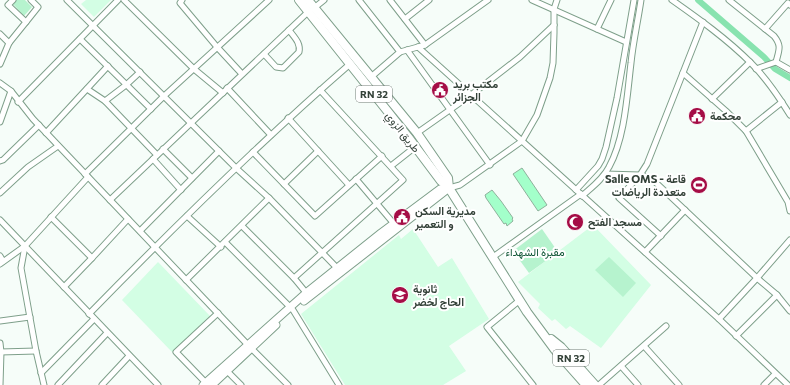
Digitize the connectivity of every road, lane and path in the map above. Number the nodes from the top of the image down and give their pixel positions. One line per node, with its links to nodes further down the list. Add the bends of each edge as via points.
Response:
1 (13, 0): 26 (street, via 8,5)
2 (31, 0): 26 (street, via 38,7)
3 (67, 0): 29 (street)
4 (118, 0): 29 (street)
5 (124, 0): 48 (street)
6 (182, 0): 38 (street, via 180,2)
7 (269, 0): 38 (street)
8 (299, 0): 24 (main road, طريق الزوي / RN 32)
9 (308, 0): 24 (main road, طريق الزوي / RN 32)
10 (324, 0): 24 (street)
11 (359, 0): 41 (street)
12 (390, 0): 25 (street)
13 (429, 0): 25 (street)
14 (488, 0): 37 (street)
15 (532, 0): 23 (street)
16 (557, 0): 23 (street)
17 (610, 0): 30 (street)
18 (634, 0): 35 (street)
19 (642, 0): 93 (street, via 620,134 616,152)
20 (672, 0): 27 (street)
21 (729, 0): 31 (street)
22 (789, 3): 31 (street)
23 (554, 9): 28 (street); 30 (street)
24 (311, 10): 32 (street); 46 (main road, طريق الزوي / RN 32); 54 (main road, طريق الزوي / RN 32)
25 (405, 19): 37 (street)
26 (26, 22): 36 (street)
27 (703, 22): 43 (street); 52 (street)
28 (554, 25): 62 (street, via 520,57); 80 (street, via 550,78 537,115)
29 (93, 26): 34 (street); 51 (street)
30 (597, 29): 35 (street)
31 (765, 29): 44 (street, via 779,42 780,49)
32 (289, 30): 42 (street); 42 (street, via 300,45 300,49 283,68 276,67)
33 (0, 34): 36 (street)
34 (80, 39): 47 (street); 66 (street)
35 (626, 42): 103 (street, via 606,147 602,159)
36 (9, 43): 45 (street)
37 (425, 45): 39 (street)
38 (218, 47): 48 (street); 53 (street)
39 (418, 47): 40 (street); 62 (street)
40 (407, 50): 41 (street); 69 (street)
41 (400, 52): 54 (street)
42 (264, 54): 53 (street)
43 (750, 62): 49 (street); 64 (street)
44 (776, 62): 49 (street); 50 (street)
45 (0, 64)
46 (350, 64): 60 (street); 82 (main road, طريق الزوي / RN 32)
47 (108, 66): 56 (street); 58 (street)
48 (194, 69): 61 (street); 63 (street)
49 (756, 69): 67 (street)
50 (790, 70)
51 (140, 72): 56 (street); 63 (street)
52 (683, 73): 64 (street); 95 (street, via 647,164)
53 (242, 74): 57 (street)
54 (371, 77): 78 (main road, طريق الزوي / RN 32)
55 (0, 83): 59 (street)
56 (126, 85): 65 (street); 68 (street)
57 (227, 88): 61 (street); 79 (street)
58 (87, 89): 65 (street); 77 (street)
59 (11, 90): 66 (street); 72 (street)
60 (320, 90): 71 (street); 87 (street)
61 (223, 92): 73 (street)
62 (471, 94): 69 (street); 80 (street)
63 (164, 96): 68 (street); 73 (street)
64 (712, 99): 76 (street)
65 (105, 101): 75 (street)
66 (18, 102): 74 (street)
67 (782, 102): 70 (street); 76 (street)
68 (151, 109): 75 (street)
69 (450, 110): 78 (street); 90 (street)
70 (790, 115)
71 (288, 118): 79 (street); 85 (street)
72 (0, 122)
73 (191, 122): 83 (street); 84 (street)
74 (39, 126): 77 (street); 89 (street)
75 (131, 128): 88 (street); 94 (street)
76 (746, 131): 108 (street, via 788,202)
77 (46, 133): 81 (street)
78 (417, 133): 100 (main road, طريق الزوي / RN 32, via 448,178)
79 (271, 135): 86 (street)
80 (522, 141): 90 (street); 103 (street)
81 (58, 146): 94 (street); 102 (street, via 28,167)
82 (415, 147): 91 (street); 100 (main road, طريق الزوي / RN 32)
83 (163, 149): 88 (street); 96 (street)
84 (219, 151): 92 (street); 96 (street)
85 (318, 151): 98 (street); 99 (street)
86 (253, 152): 92 (street); 98 (street)
87 (382, 156): 91 (street); 97 (street)
88 (155, 157): 101 (street); 105 (street)
89 (0, 161)
90 (490, 164): 100 (street, via 460,185)
91 (391, 166): 106 (street, via 403,180)
92 (236, 168): 104 (street); 109 (street)
93 (605, 174): 95 (street); 103 (street)
94 (86, 175): 105 (street); 110 (street)
95 (640, 175): 107 (street, via 652,179); 116 (street, via 619,198)
96 (192, 178): 101 (street)
97 (356, 178): 99 (street); 106 (street)
98 (284, 184): 99 (street, via 315,216)
99 (349, 185)
100 (449, 188): 114 (street); 125 (main road, طريق الزوي / RN 32)
101 (181, 190): 115 (street)
102 (0, 193)
103 (580, 193): 122 (street); 125 (street)
104 (269, 198): 113 (street); 123 (street)
105 (110, 200): 111 (street)
106 (377, 203): 114 (street); 123 (street)
107 (685, 210): 116 (street); 130 (street)
108 (790, 210)
109 (187, 216): 120 (street); 121 (street)
110 (51, 217): 119 (street); 126 (street)
111 (128, 218): 115 (street); 126 (street)
112 (0, 220): 119 (street)
113 (242, 226): 117 (street); 129 (street)
114 (396, 226): 128 (street)
115 (140, 231): 120 (street)
116 (661, 236): 122 (street)
117 (225, 242): 121 (street); 136 (street)
118 (789, 244): 130 (street)
119 (25, 246): 127 (street); 132 (street); 140 (street, via 21,268)
120 (155, 246): 131 (street); 139 (street)
121 (221, 247): 131 (street)
122 (645, 252): 142 (street)
123 (322, 253): 128 (street); 129 (street)
124 (0, 256): 127 (street)
125 (493, 257): 135 (main road, طريق الزوي / RN 32)
126 (92, 258): 132 (street)
127 (2, 262)
128 (339, 270): 133 (street)
129 (294, 278): 133 (street)
130 (757, 278): 134 (street); 142 (street)
131 (186, 280): 138 (street)
132 (64, 287): 139 (street)
133 (308, 295): 136 (street)
134 (777, 295): 137 (street); 146 (street)
135 (520, 300): 157 (main road, طريق الزوي / RN 32, via 556,350); 159 (street, via 487,327)
136 (291, 309): 149 (street); 167 (street)
137 (790, 311)
138 (218, 313): 149 (street); 158 (street, via 176,352)
139 (89, 314): 141 (street)
140 (30, 317): 143 (street); 150 (street)
141 (94, 319): 145 (street); 155 (street)
142 (719, 319): 146 (street)
143 (0, 321)
144 (666, 326): 148 (street)
145 (107, 333): 152 (street); 162 (street)
146 (736, 336): 156 (street)
147 (0, 343): 151 (street)
148 (644, 346): 153 (street); 171 (street)
149 (250, 347): 154 (street); 158 (street); 166 (street)
150 (36, 351): 151 (street); 155 (street)
151 (1, 352): 160 (street)
152 (129, 356): 163 (street); 164 (street)
153 (621, 366): 169 (street); 170 (street)
154 (227, 371): 158 (street); 165 (street)
155 (41, 373): 161 (street)
156 (775, 374): 172 (street); 173 (street)
157 (584, 382): 168 (main road, طريق الزوي / RN 32)
158 (210, 384)
159 (532, 384)
160 (0, 385)
161 (44, 385)
162 (58, 385)
163 (102, 385)
164 (158, 385)
165 (241, 385)
166 (288, 385)
167 (339, 385)
168 (595, 385)
169 (599, 385)
170 (638, 385)
171 (679, 385)
172 (764, 385)
173 (788, 385)

